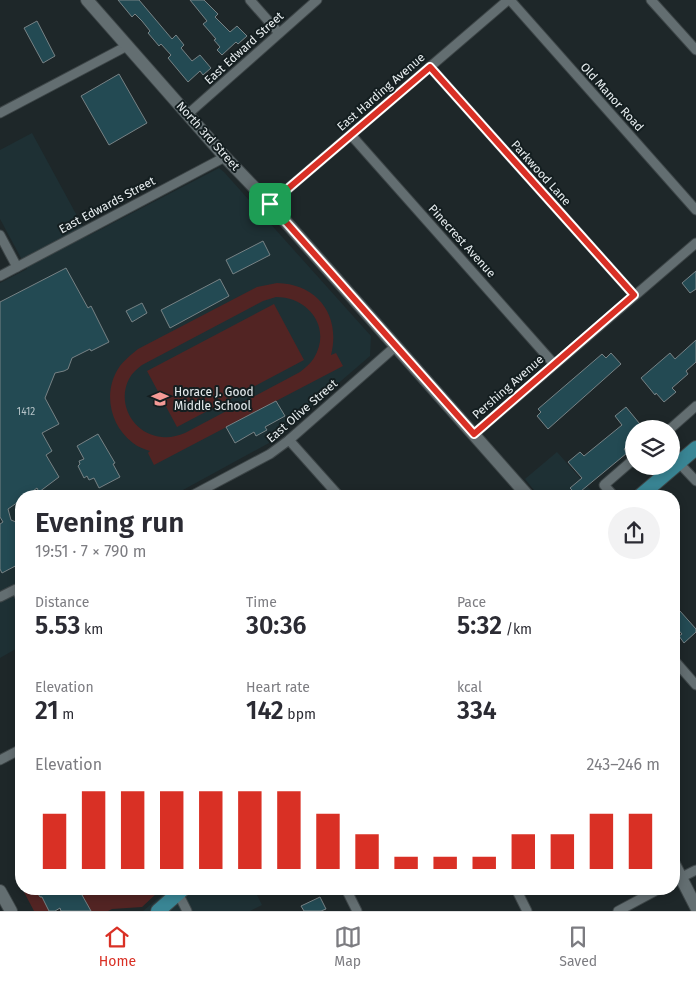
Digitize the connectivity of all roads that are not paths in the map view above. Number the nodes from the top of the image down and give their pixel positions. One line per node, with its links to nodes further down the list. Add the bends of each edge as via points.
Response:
1 (87, 0): 7 (main road, North 3rd Street)
2 (250, 0): 6 (street)
3 (317, 0): 6 (street, East Edward Street)
4 (509, 0): 9 (street, East Harding Avenue); 15 (street, Old Manor Road)
5 (652, 0): 8 (street)
6 (279, 33): 11 (street, East Edward Street)
7 (127, 46): 10 (street); 11 (main road, North 3rd Street)
8 (696, 50)
9 (430, 67): 12 (street, East Harding Avenue); 20 (street, Parkwood Lane)
10 (0, 113)
11 (188, 114): 13 (main road, North 3rd Street)
12 (351, 134): 14 (street, East Harding Avenue); 22 (street, Pinecrest Avenue)
13 (225, 156): 14 (main road, North 3rd Street); 18 (street, East Edwards Street)
14 (270, 204): 21 (main road, North 3rd Street)
15 (696, 210)
16 (0, 235): 18 (street)
17 (696, 243): 20 (street, Pershing Avenue)
18 (16, 267): 19 (street, East Edwards Street)
19 (0, 276)
20 (634, 295): 22 (street, Pershing Avenue)
21 (396, 346): 25 (main road, North 3rd Street); 26 (street, East Olive Street)
22 (554, 364): 25 (street, Pershing Avenue)
23 (696, 406): 24 (street)
24 (680, 420)
25 (474, 434): 35 (main road, North 3rd Street)
26 (289, 440): 33 (street, East Olive Street, via 270,454); 34 (street)
27 (696, 448): 28 (main road)
28 (680, 462)
29 (680, 464): 32 (street)
30 (625, 467): 36 (street, via 604,485)
31 (665, 475): 37 (main road)
32 (696, 481)
33 (202, 490)
34 (334, 490)
35 (523, 490)
36 (609, 490)
37 (647, 490)
38 (15, 590): 39 (street)
39 (0, 597)
40 (680, 667): 41 (street)
41 (696, 685)
42 (15, 752): 43 (street)
43 (0, 760)
44 (696, 870): 45 (street)
45 (680, 878)
46 (680, 883): 53 (main road)
47 (0, 891): 54 (main road)
48 (174, 895): 55 (main road)
49 (181, 895): 56 (street)
50 (349, 895): 57 (street)
51 (519, 895): 58 (street)
52 (648, 895): 59 (street)
53 (696, 906)
54 (10, 911)
55 (158, 911)
56 (187, 911)
57 (358, 911)
58 (528, 911)
59 (618, 911)

